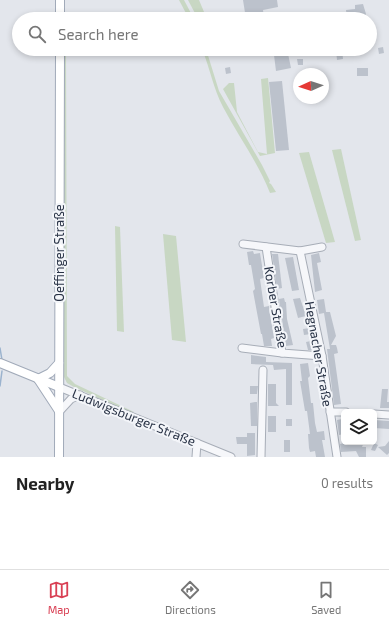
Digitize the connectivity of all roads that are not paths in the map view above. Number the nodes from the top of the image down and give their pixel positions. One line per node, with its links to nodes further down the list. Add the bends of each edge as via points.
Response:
1 (60, 0): 2 (main road)
2 (60, 12)
3 (60, 56): 12 (main road, Oeffinger Straße)
4 (243, 244): 5 (street)
5 (266, 247): 7 (street); 9 (street, Korber Straße)
6 (322, 247): 7 (street)
7 (300, 251): 10 (street, Hegnacher Straße)
8 (242, 348): 9 (street)
9 (282, 353): 10 (street, Korber Straße)
10 (322, 356): 18 (street, Hegnacher Straße)
11 (0, 363): 14 (main road)
12 (59, 363): 14 (main road, via 50,373); 15 (main road, Oeffinger Straße)
13 (263, 370): 26 (street)
14 (38, 379): 15 (main road); 17 (main road)
15 (59, 387): 16 (street, Ludwigsburger Straße); 17 (main road, Oeffinger Straße)
16 (80, 396): 17 (street, via 72,399); 22 (street, Ludwigsburger Straße)
17 (59, 412): 23 (main road, Oeffinger Straße)
18 (330, 412): 19 (street); 27 (street, Hegnacher Straße)
19 (341, 412)
20 (377, 414): 21 (street)
21 (389, 415)
22 (197, 443): 24 (street); 25 (street, Ludwigsburger Straße)
23 (59, 457)
24 (196, 457)
25 (231, 457)
26 (261, 457)
27 (337, 457)

